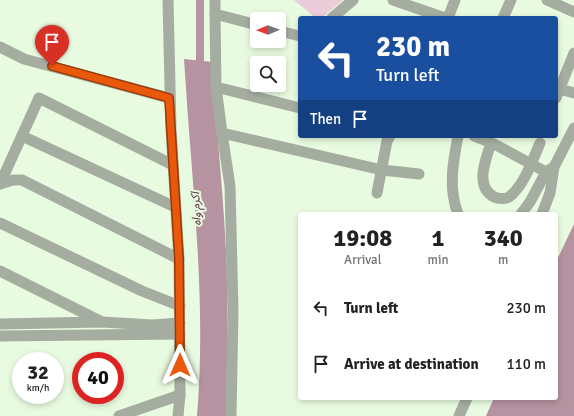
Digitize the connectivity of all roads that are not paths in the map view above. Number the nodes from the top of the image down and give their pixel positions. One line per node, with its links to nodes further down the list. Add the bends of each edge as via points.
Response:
1 (168, 0): 23 (street)
2 (215, 0): 9 (street)
3 (353, 0): 10 (street)
4 (393, 0): 11 (street)
5 (455, 0): 12 (street)
6 (511, 0): 13 (street)
7 (547, 0): 8 (street)
8 (574, 12)
9 (215, 14): 14 (street); 19 (street)
10 (334, 16)
11 (439, 16)
12 (449, 16)
13 (504, 16)
14 (250, 23)
15 (286, 33): 16 (street)
16 (298, 36)
17 (0, 47): 23 (street, via 24,59)
18 (574, 53): 20 (street)
19 (216, 87): 24 (street); 26 (street)
20 (558, 90)
21 (558, 92): 22 (street)
22 (574, 93)
23 (169, 98): 34 (street)
24 (298, 108)
25 (574, 128): 35 (street)
26 (222, 133): 36 (street); 56 (street, via 230,186 233,311)
27 (22, 136): 34 (street, via 38,100 41,99); 38 (street); 40 (street)
28 (389, 138): 36 (street)
29 (458, 138): 41 (street, via 452,168 454,204)
30 (479, 138): 31 (street)
31 (491, 143): 33 (street); 33 (street, via 484,163 483,180 486,190 496,198 509,197 524,180)
32 (540, 143): 33 (street)
33 (531, 163): 35 (street)
34 (173, 165): 40 (street)
35 (550, 169): 42 (street); 43 (street, via 550,193)
36 (382, 170): 37 (street); 39 (street)
37 (419, 174)
38 (0, 184): 45 (street, via 22,180)
39 (377, 193)
40 (175, 207): 45 (street)
41 (457, 212)
42 (522, 212)
43 (543, 212)
44 (0, 223): 47 (street, via 135,288)
45 (179, 259): 47 (street)
46 (0, 270): 48 (street)
47 (180, 306): 50 (street)
48 (102, 322): 49 (street); 50 (street)
49 (2, 323)
50 (180, 329): 51 (street); 52 (street)
51 (0, 336)
52 (180, 395): 54 (street); 55 (street)
53 (466, 400): 57 (street)
54 (119, 416)
55 (178, 416)
56 (231, 416)
57 (458, 416)

